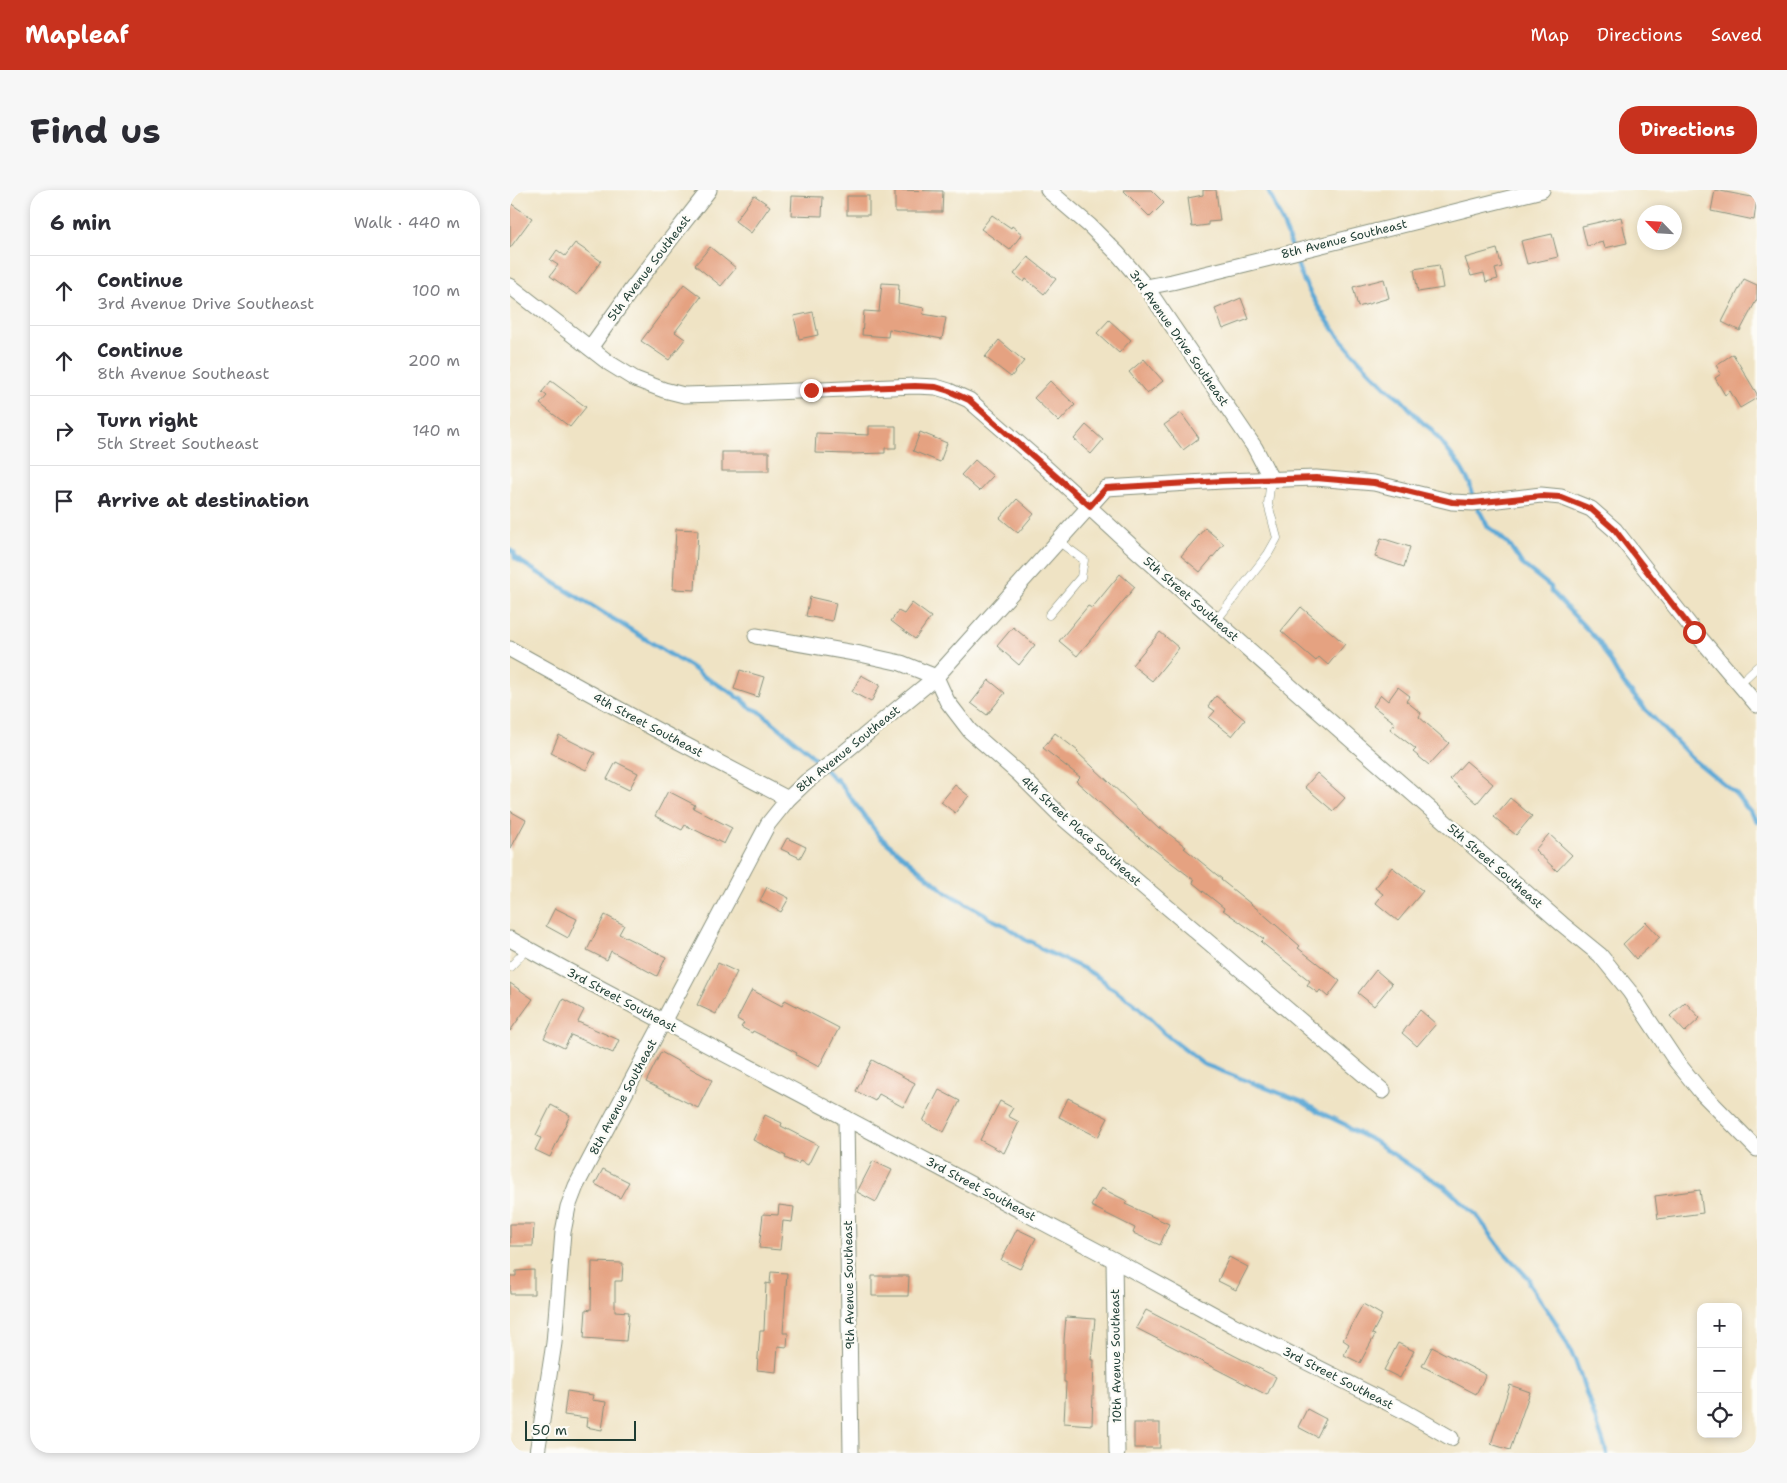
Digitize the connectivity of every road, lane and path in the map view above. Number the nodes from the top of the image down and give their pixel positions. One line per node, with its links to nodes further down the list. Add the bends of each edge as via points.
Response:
1 (709, 190): 7 (street, 5th Avenue Southeast)
2 (1048, 190): 6 (street, 3rd Avenue Drive Southeast, via 1090,226)
3 (1542, 190): 4 (street, 8th Avenue Southeast)
4 (1509, 194): 6 (street, 8th Avenue Southeast, via 1266,259)
5 (510, 286): 7 (street, 5th Street Southeast)
6 (1146, 286): 8 (street, 3rd Avenue Drive Southeast, via 1255,448)
7 (590, 348): 9 (street, 5th Street Southeast, via 635,379 684,394 915,386 949,391 969,400)
8 (1271, 480): 9 (street, 8th Avenue Southeast, via 1106,488); 12 (lane, via 1268,504 1277,538); 17 (street, 8th Avenue Southeast, via 1355,480 1452,502 1561,497 1591,509 1615,530)
9 (1090, 506): 10 (street, 8th Avenue Southeast); 12 (street, 5th Street Southeast)
10 (1058, 541): 11 (lane, via 1084,560 1081,577); 16 (street, 8th Avenue Southeast)
11 (1049, 615)
12 (1216, 621): 26 (street, 5th Street Southeast, via 1600,955 1630,992 1676,1061)
13 (756, 636): 16 (street, via 893,661)
14 (510, 649): 19 (street, 4th Street Southeast)
15 (1757, 667): 17 (lane)
16 (936, 677): 19 (street, 8th Avenue Southeast); 24 (street, 4th Street Place Southeast, via 947,701 970,731 1063,818)
17 (1738, 684): 18 (street)
18 (1757, 705)
19 (788, 799): 23 (street, 8th Avenue Southeast, via 768,824)
20 (510, 939): 21 (street, 3rd Street Southeast)
21 (527, 948): 22 (lane); 23 (street, 3rd Street Southeast)
22 (510, 967)
23 (663, 1021): 25 (street, 3rd Street Southeast); 29 (street, 8th Avenue Southeast, via 568,1207 554,1343)
24 (1383, 1091)
25 (846, 1118): 27 (street, 3rd Street Southeast); 30 (street, 9th Avenue Southeast)
26 (1757, 1150)
27 (1114, 1260): 28 (street, 3rd Street Southeast); 31 (street, 10th Avenue Southeast)
28 (1452, 1438)
29 (537, 1453)
30 (851, 1453)
31 (1117, 1453)

